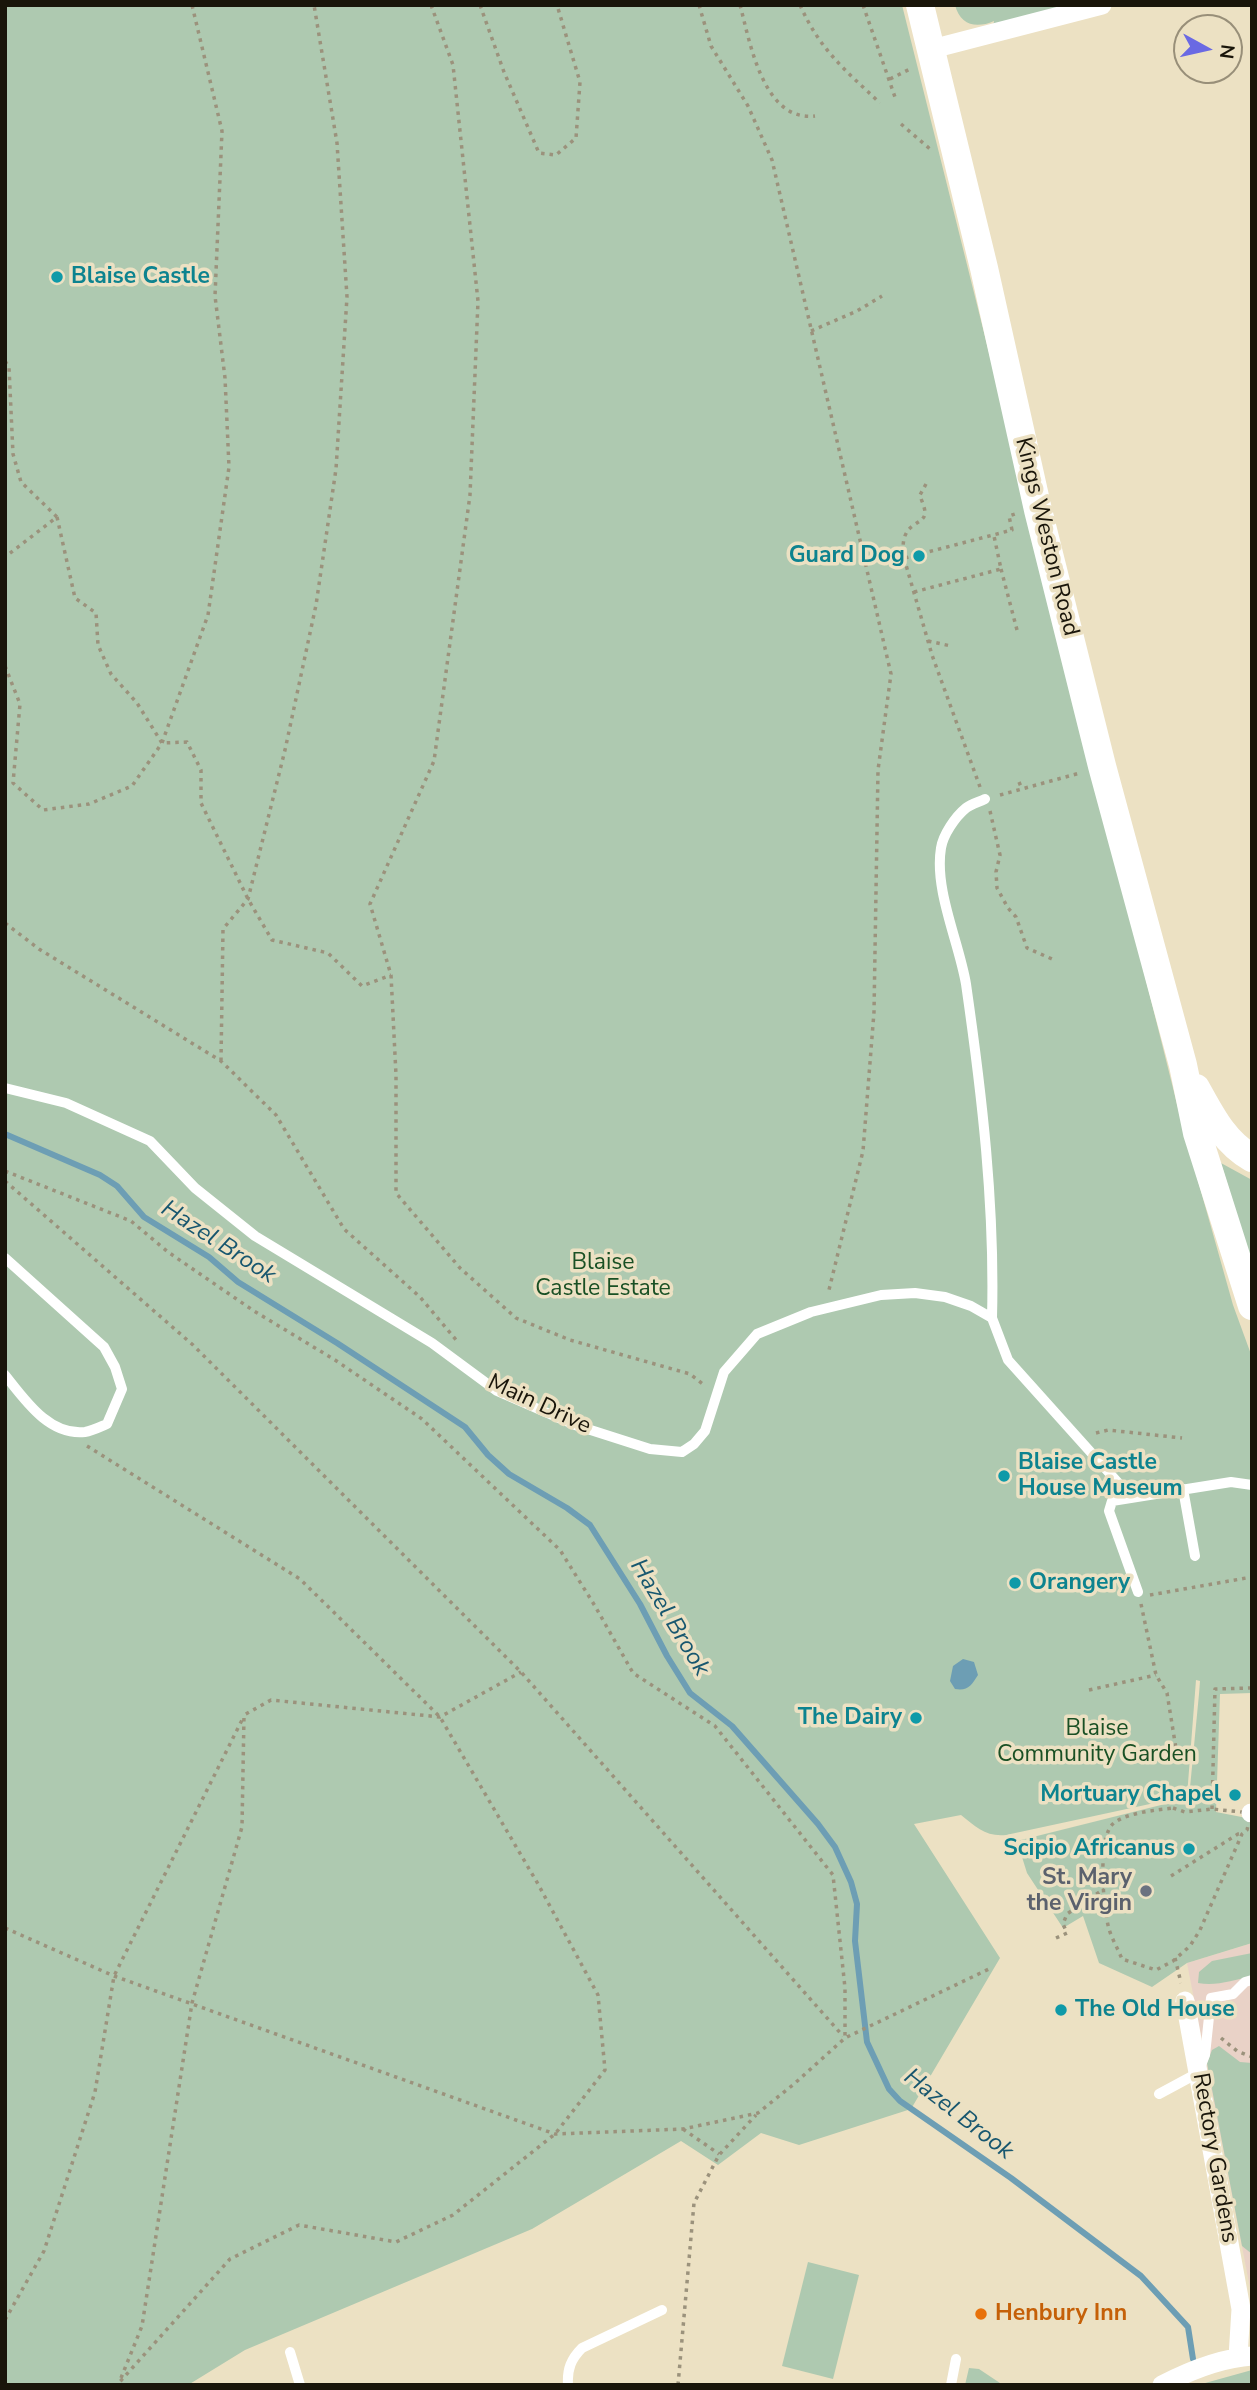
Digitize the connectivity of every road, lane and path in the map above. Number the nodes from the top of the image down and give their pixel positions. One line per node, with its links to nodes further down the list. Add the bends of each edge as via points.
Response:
1 (192, 5): 31 (path, via 222,131 215,296 229,467 208,615)
2 (314, 5): 36 (path, via 337,143 347,297 336,469 316,605)
3 (431, 5): 39 (path, via 453,65 478,301 470,495 434,761 370,904)
4 (480, 5): 5 (path, via 539,153 556,155 576,138 580,82)
5 (557, 5)
6 (699, 5): 17 (path, via 711,46 748,106 772,160)
7 (740, 5): 15 (path, via 756,62 771,93 789,111)
8 (800, 5): 14 (path, via 825,51)
9 (863, 5): 13 (path)
10 (920, 5): 12 (main road, Kings Weston Road)
11 (1102, 5): 12 (street)
12 (932, 49): 20 (main road, Kings Weston Road)
13 (896, 100)
14 (880, 103)
15 (815, 116)
16 (882, 296): 17 (path)
17 (811, 331): 48 (path, via 891,674 878,770 874,1012 863,1151)
18 (5, 361): 21 (path, via 13,453 21,482)
19 (926, 484): 24 (path, via 920,495 925,513 905,532)
20 (1038, 510): 22 (path, via 1009,516 1012,530); 32 (main road, Kings Weston Road)
21 (57, 517): 23 (path); 31 (path, via 75,598 96,612 98,645 111,674 137,703)
22 (994, 535): 24 (path); 25 (path)
23 (5, 557)
24 (904, 558): 26 (path)
25 (1001, 569): 26 (path); 27 (path)
26 (914, 592): 28 (path)
27 (1017, 630)
28 (928, 641): 29 (path); 35 (path)
29 (951, 646)
30 (5, 666): 31 (path, via 20,704 13,783 44,810 89,804 132,786)
31 (162, 743): 36 (path, via 187,742 201,770 201,803)
32 (1102, 766): 34 (path); 41 (main road, Kings Weston Road)
33 (1019, 782): 34 (path)
34 (1022, 789): 35 (path)
35 (985, 799): 38 (path, via 1000,855 997,888 1016,917 1027,948); 49 (lane, via 966,808 950,827 941,848 941,870 964,970 982,1090)
36 (248, 899): 39 (path, via 272,940 328,953 362,986); 40 (path, via 223,929)
37 (5, 923): 40 (path)
38 (1052, 959)
39 (391, 975): 52 (path, via 396,1193 460,1268 516,1318 570,1340 690,1374)
40 (221, 1062): 50 (path, via 276,1115 344,1229 420,1297 469,1356)
41 (1183, 1065): 43 (main road, via 1222,1133); 47 (main road, via 1197,1133)
42 (5, 1088): 50 (lane, Main Drive, via 66,1103 150,1141 195,1188 255,1236)
43 (1252, 1158)
44 (5, 1171): 82 (path, via 131,1221 168,1252 422,1419 560,1550 633,1673 715,1726 833,1875 845,1988)
45 (5, 1181): 62 (path, via 193,1345)
46 (5, 1258): 53 (lane, via 104,1346 115,1367 122,1389 107,1424 85,1432)
47 (1252, 1306)
48 (825, 1308): 49 (lane, Main Drive, via 881,1295 915,1293 945,1297); 52 (lane, Main Drive, via 757,1334 724,1372)
49 (992, 1318): 58 (lane, via 1008,1360)
50 (463, 1365): 52 (lane, Main Drive, via 519,1401 650,1449 682,1452 694,1444 705,1431)
51 (5, 1375): 53 (lane, via 33,1411)
52 (717, 1396)
53 (62, 1430): 67 (path, via 300,1579)
54 (1096, 1433): 55 (path, via 1108,1430)
55 (1182, 1438)
56 (1252, 1485): 57 (lane, via 1231,1482)
57 (1184, 1489): 58 (lane); 59 (lane)
58 (1130, 1496): 61 (lane, via 1112,1501 1109,1511)
59 (1195, 1556)
60 (1252, 1577): 63 (path, via 1140,1597)
61 (1138, 1592)
62 (521, 1672): 67 (path); 82 (path)
63 (1156, 1675): 65 (path); 68 (path, via 1167,1693)
64 (1252, 1688): 69 (path, via 1215,1689)
65 (1088, 1690)
66 (244, 1715): 67 (path, via 271,1700); 77 (path); 80 (path, via 242,1827)
67 (440, 1717): 88 (path, via 598,1995 605,2070)
68 (1178, 1761)
69 (1212, 1809): 70 (path); 72 (path, via 1145,1812 1111,1825 1104,1848)
70 (1251, 1813)
71 (1171, 1877): 75 (path, via 1242,1834 1200,1930)
72 (1104, 1889): 74 (path, via 1068,1914 1063,1924 1067,1933); 75 (path, via 1109,1929 1122,1959 1156,1970)
73 (5, 1928): 77 (path)
74 (1056, 1938)
75 (1175, 1958): 79 (path)
76 (991, 1968): 82 (path)
77 (114, 1976): 80 (path); 91 (path, via 95,2092 44,2251)
78 (1252, 1980): 81 (lane, via 1233,1994 1211,1998)
79 (1185, 2001): 84 (street, Rectory Gardens)
80 (192, 2003): 88 (path); 96 (path, via 142,2326)
81 (1208, 2029): 83 (path); 84 (lane)
82 (845, 2038): 86 (path)
83 (1252, 2057)
84 (1198, 2073): 85 (lane); 93 (street, Rectory Gardens, via 1241,2309)
85 (1159, 2094)
86 (758, 2113): 87 (path); 89 (path)
87 (683, 2129): 88 (path); 89 (path)
88 (555, 2134): 96 (path, via 453,2215 396,2242 299,2225 230,2259)
89 (719, 2155): 99 (path, via 694,2203)
90 (662, 2309): 98 (lane, via 582,2347 567,2372)
91 (5, 2320)
92 (290, 2352): 97 (lane)
93 (1245, 2357): 95 (street, Rectory Gardens)
94 (956, 2359): 100 (lane)
95 (1177, 2378)
96 (118, 2383)
97 (300, 2385)
98 (568, 2385)
99 (678, 2385)
100 (951, 2385)

